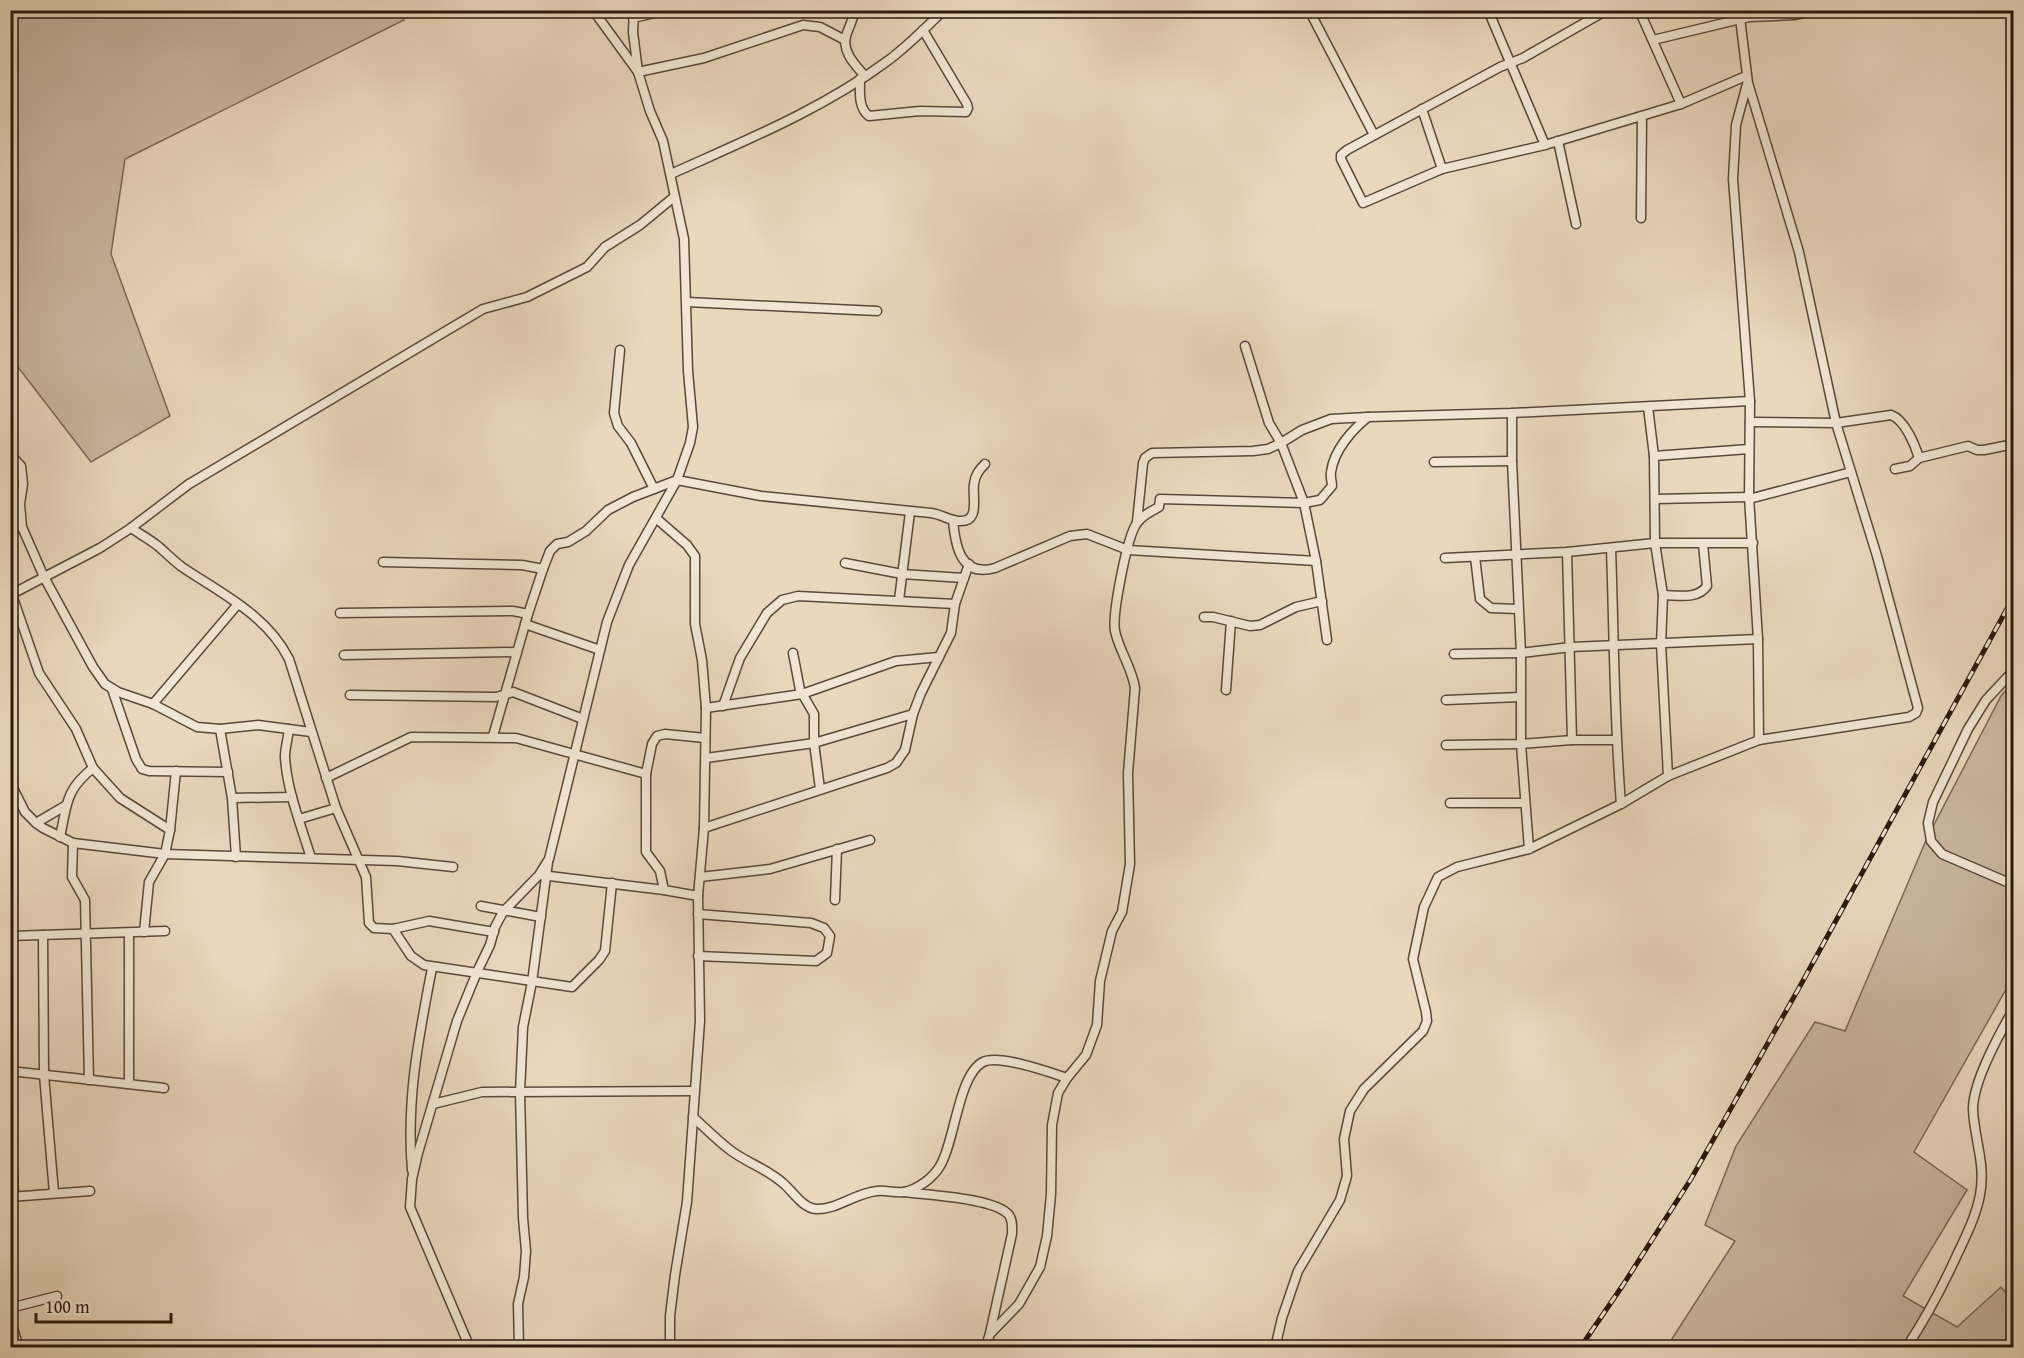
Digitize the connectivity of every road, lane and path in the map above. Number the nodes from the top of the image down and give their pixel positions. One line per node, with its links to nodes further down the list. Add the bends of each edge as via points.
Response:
1 (593, 10): 17 (street)
2 (668, 10): 11 (street)
3 (855, 10): 14 (street)
4 (944, 10): 13 (street)
5 (1309, 10): 23 (street)
6 (1488, 10): 16 (street)
7 (1607, 10): 16 (street)
8 (1639, 10): 15 (street)
9 (1818, 10): 10 (street)
10 (1796, 13): 12 (street)
11 (633, 14): 17 (street)
12 (1739, 15): 15 (street); 19 (street)
13 (923, 30): 18 (street); 18 (street, via 967,104 966,112 869,116 861,103)
14 (845, 40): 17 (street, via 820,27 803,26 704,58); 18 (street)
15 (1653, 40): 20 (street)
16 (1510, 63): 21 (street); 25 (street)
17 (638, 72): 27 (street)
18 (862, 78): 27 (street, via 786,122)
19 (1747, 80): 20 (street); 35 (street, via 1736,125 1733,179); 40 (street, via 1799,252)
20 (1681, 104): 22 (street)
21 (1422, 109): 23 (street); 26 (street)
22 (1642, 116): 24 (street); 29 (street)
23 (1374, 135): 26 (street, via 1341,155 1363,203)
24 (1558, 141): 25 (street); 30 (street)
25 (1545, 145): 26 (street)
26 (1442, 169)
27 (671, 174): 28 (street)
28 (674, 196): 31 (street, via 684,239); 61 (street, via 640,225 605,247 587,267 527,297 483,309 189,484)
29 (1641, 218)
30 (1576, 225)
31 (687, 302): 32 (street); 52 (street, via 693,427)
32 (877, 311)
33 (1245, 346): 41 (street, via 1269,423)
34 (620, 350): 53 (street, via 614,413)
35 (1750, 401): 36 (street); 39 (street)
36 (1648, 407): 37 (street); 45 (street)
37 (1512, 413): 38 (street); 47 (street)
38 (1368, 417): 41 (street, via 1331,419 1302,429); 56 (street, via 1340,448 1330,472 1332,486 1320,500)
39 (1750, 422): 40 (street); 43 (street)
40 (1836, 423): 46 (street, via 1896,417 1915,444); 51 (street)
41 (1281, 443): 56 (street); 60 (street, via 1253,451 1148,455 1143,463)
42 (2013, 444): 46 (street, via 1984,450 1968,446)
43 (1749, 449): 45 (street); 54 (street)
44 (10, 454): 77 (street, via 21,466 22,527)
45 (1654, 456): 55 (street)
46 (1919, 458): 50 (street, via 1910,466)
47 (1512, 461): 48 (street); 68 (street)
48 (1434, 462)
49 (985, 464): 59 (street, via 976,477 973,514 965,521)
50 (1895, 469)
51 (1851, 472): 54 (street); 123 (street, via 1918,708 1909,717)
52 (677, 480): 53 (street); 57 (street, via 761,496); 58 (street)
53 (654, 489): 75 (street, via 608,510 586,531 557,544)
54 (1749, 498): 55 (street); 63 (street)
55 (1656, 499): 62 (street)
56 (1304, 503): 60 (street, via 1160,499 1160,507); 71 (street)
57 (910, 512): 59 (street); 76 (street)
58 (657, 519): 96 (street, via 625,574); 113 (street, via 695,556 695,624)
59 (953, 520): 74 (street, via 957,550)
60 (1137, 522): 66 (street)
61 (131, 528): 77 (street); 83 (street)
62 (1655, 543): 64 (street); 65 (street); 80 (street)
63 (1753, 543): 64 (street); 91 (street)
64 (1703, 544): 80 (street, via 1705,590 1696,596)
65 (1611, 548): 67 (street); 94 (street)
66 (1128, 550): 71 (street); 74 (street, via 1080,533 987,570); 186 (street, via 1114,613 1115,632 1135,688 1128,773 1128,873 1122,912 1112,931 1100,981 1094,1034 1082,1061)
67 (1567, 552): 68 (street); 95 (street)
68 (1517, 554): 69 (street); 85 (street)
69 (1475, 556): 70 (street); 85 (street, via 1480,599 1491,608)
70 (1445, 558)
71 (1317, 561): 82 (street)
72 (383, 562): 75 (street, via 522,565)
73 (845, 563): 76 (street)
74 (969, 564): 78 (street)
75 (543, 569): 87 (street)
76 (902, 574): 78 (street); 81 (street)
77 (44, 577): 79 (street); 104 (street, via 93,667)
78 (964, 578): 84 (street)
79 (11, 595): 129 (street, via 39,673 76,729)
80 (1663, 595): 93 (street)
81 (899, 600): 84 (street); 112 (street, via 798,596 775,603 740,658)
82 (1322, 601): 89 (street, via 1296,607 1260,625); 92 (street)
83 (238, 604): 111 (street); 118 (street, via 261,620 282,645)
84 (955, 604): 102 (street, via 954,624)
85 (1518, 609): 99 (street)
86 (340, 613): 87 (street, via 513,610)
87 (528, 614): 90 (street)
88 (1204, 617): 89 (street)
89 (1231, 621): 105 (street)
90 (525, 624): 96 (street); 97 (street)
91 (1758, 639): 93 (street); 123 (street)
92 (1327, 640)
93 (1661, 644): 94 (street); 133 (street)
94 (1615, 645): 95 (street); 122 (street)
95 (1571, 647): 99 (street); 121 (street)
96 (600, 650): 115 (street)
97 (517, 652): 101 (street); 106 (street)
98 (793, 653): 107 (street)
99 (1521, 653): 100 (street); 109 (street)
100 (1454, 654)
101 (344, 655)
102 (939, 657): 107 (street, via 897,661); 114 (street)
103 (2013, 670): 161 (street, via 1986,700 1968,729 1933,802 1928,823 1931,841 1942,854)
104 (112, 689): 111 (street); 130 (street, via 139,766 148,771)
105 (1226, 690)
106 (505, 694): 108 (street); 115 (street, via 513,692); 119 (street)
107 (802, 694): 112 (street); 124 (street, via 814,714)
108 (350, 695)
109 (1520, 697): 110 (street); 125 (street)
110 (1446, 700)
111 (153, 704): 116 (street, via 197,728)
112 (723, 706): 113 (street)
113 (706, 708): 120 (street)
114 (913, 714): 124 (street); 136 (street, via 905,750 896,763)
115 (583, 719): 127 (street)
116 (220, 729): 117 (street, via 258,725); 131 (street)
117 (289, 729): 118 (street); 137 (street, via 285,758)
118 (311, 732): 134 (street)
119 (493, 736): 127 (street, via 516,738); 134 (street, via 411,737)
120 (705, 738): 128 (street); 132 (street, via 657,736)
121 (1572, 740): 122 (street); 125 (street)
122 (1616, 740): 141 (street)
123 (1759, 740): 133 (street)
124 (814, 743): 128 (street); 136 (street)
125 (1521, 744): 126 (street); 140 (street)
126 (1446, 745)
127 (574, 754): 132 (street); 158 (street)
128 (706, 759): 146 (street)
129 (93, 768): 142 (street, via 72,789); 147 (street, via 120,798)
130 (176, 771): 131 (street); 147 (street)
131 (228, 772): 138 (street)
132 (646, 774): 162 (street, via 646,852 660,870)
133 (1668, 776): 141 (street)
134 (326, 778): 143 (street)
135 (10, 782): 145 (street, via 25,812)
136 (820, 789): 146 (street)
137 (292, 797): 138 (street); 144 (street)
138 (232, 798): 154 (street)
139 (1450, 803): 140 (street)
140 (1525, 803): 152 (street)
141 (1621, 804): 152 (street)
142 (65, 806): 145 (street); 148 (street)
143 (336, 808): 144 (street); 156 (street)
144 (299, 819): 155 (street)
145 (36, 822): 148 (street)
146 (704, 828): 159 (street)
147 (170, 830): 153 (street)
148 (60, 837): 150 (street)
149 (870, 840): 151 (street)
150 (73, 843): 153 (street); 174 (street, via 72,877 85,900)
151 (837, 849): 159 (street, via 770,869); 164 (street)
152 (1528, 849): 209 (street, via 1456,867 1438,877 1432,887 1413,959 1426,1012 1424,1031 1364,1089 1350,1111 1344,1138 1347,1176 1340,1200 1298,1271)
153 (165, 854): 154 (street); 171 (street, via 149,882)
154 (236, 857): 155 (street)
155 (311, 858): 156 (street)
156 (359, 861): 157 (street); 169 (street, via 368,887 369,923)
157 (453, 867)
158 (543, 875): 160 (street); 166 (street); 168 (street)
159 (700, 877): 163 (street)
160 (612, 883): 162 (street); 180 (street, via 606,944 600,960 572,987)
161 (2013, 885)
162 (664, 890): 163 (street)
163 (698, 896): 167 (street)
164 (835, 900)
165 (481, 906): 166 (street)
166 (506, 910): 168 (street); 172 (street)
167 (698, 914): 177 (street); 177 (street, via 811,923 824,928 830,936 827,953 816,961)
168 (541, 917): 180 (street)
169 (393, 929): 172 (street, via 429,921); 178 (street, via 411,956)
170 (165, 931): 171 (street)
171 (144, 932): 173 (street)
172 (494, 932): 179 (street)
173 (129, 933): 174 (street); 188 (street)
174 (86, 934): 175 (street); 187 (street)
175 (43, 935): 176 (street); 185 (street)
176 (10, 936)
177 (698, 956): 190 (street, via 700,1021)
178 (432, 968): 179 (street); 195 (street, via 414,1059 409,1135)
179 (477, 972): 180 (street); 192 (street)
180 (532, 982): 191 (street, via 523,1027)
181 (2013, 1008): 210 (street, via 1976,1090 1973,1107 1982,1181 1976,1213 1939,1295)
182 (10, 1019): 183 (street)
183 (10, 1065)
184 (10, 1071): 185 (street)
185 (44, 1075): 187 (street); 198 (street)
186 (1067, 1078): 197 (street, via 1024,1065 983,1062 963,1091 941,1165 932,1176); 203 (street, via 1058,1093 1052,1125 1051,1194 1040,1267 1019,1304)
187 (89, 1080): 188 (street)
188 (129, 1084): 189 (street)
189 (164, 1088)
190 (694, 1091): 191 (street); 194 (street)
191 (520, 1092): 192 (street, via 482,1092); 206 (street, via 526,1251 518,1304)
192 (433, 1104): 195 (street)
193 (10, 1107): 199 (street)
194 (693, 1117): 197 (street, via 730,1151 770,1173 811,1208 833,1206 868,1192); 207 (street, via 687,1202 670,1316)
195 (412, 1179): 205 (street, via 410,1207)
196 (90, 1191): 198 (street)
197 (904, 1192): 203 (street, via 984,1202 1009,1216 1012,1234)
198 (54, 1193): 199 (street)
199 (12, 1197)
200 (57, 1296): 201 (street)
201 (10, 1308)
202 (10, 1318): 204 (street)
203 (990, 1334): 208 (street)
204 (19, 1347)
205 (470, 1347)
206 (519, 1347)
207 (670, 1347)
208 (985, 1347)
209 (1275, 1347)
210 (1906, 1347)

